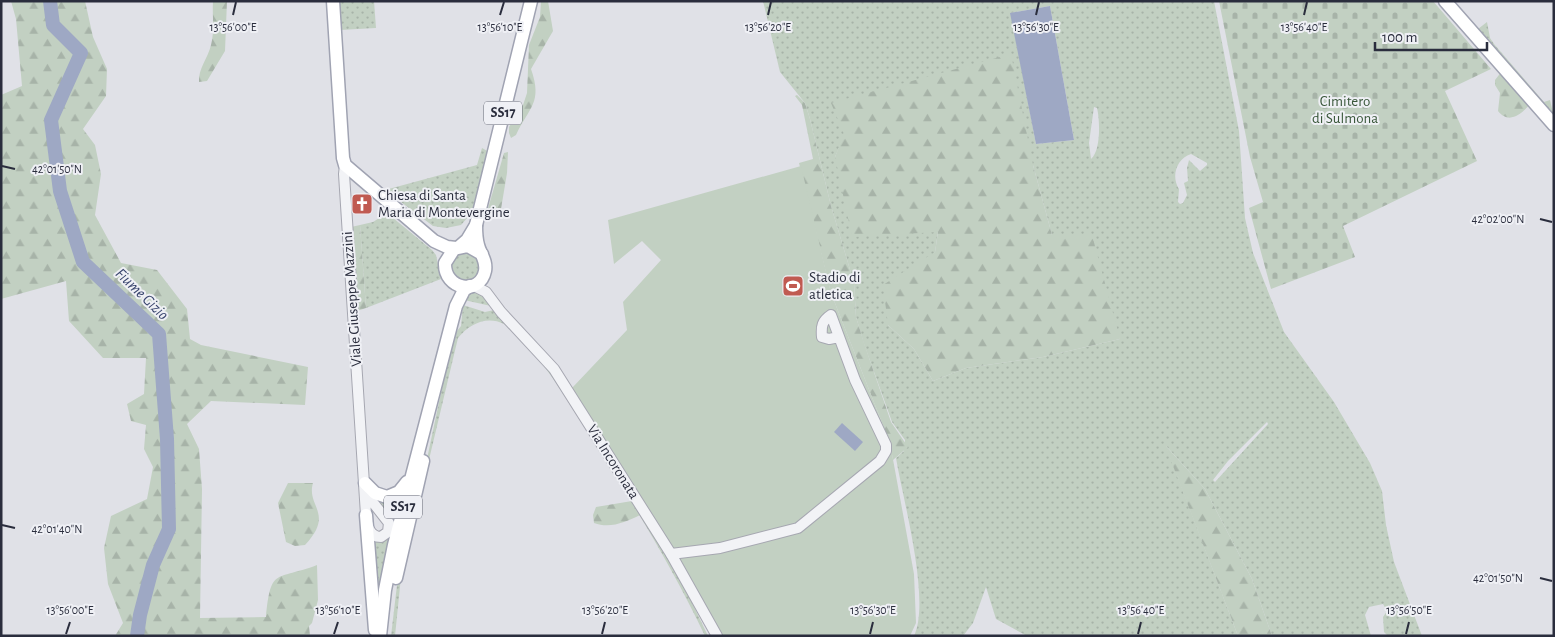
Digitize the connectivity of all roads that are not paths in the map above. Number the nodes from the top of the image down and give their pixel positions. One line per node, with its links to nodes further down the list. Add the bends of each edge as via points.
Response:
1 (333, 1): 5 (main road, Viale Giuseppe Mazzini)
2 (531, 1): 8 (main road, SS17)
3 (1445, 1): 4 (main road)
4 (1554, 125)
5 (346, 165): 6 (main road); 7 (street, Viale Giuseppe Mazzini)
6 (359, 178): 7 (street); 9 (main road)
7 (345, 191): 21 (street, Viale Giuseppe Mazzini)
8 (476, 225): 10 (main road, SS17, via 467,240); 11 (main road, SS17, via 477,244)
9 (434, 241): 10 (main road, via 447,247); 12 (main road)
10 (457, 247): 11 (main road, via 472,247); 12 (main road, via 448,255)
11 (482, 254): 13 (main road)
12 (444, 266): 14 (main road)
13 (484, 274): 15 (main road); 16 (street, Via Incoronata)
14 (451, 281): 15 (main road, via 459,286); 17 (main road, SS17, via 455,288)
15 (471, 286): 16 (street, Via Incoronata, via 483,290); 17 (main road, SS17, via 464,290)
16 (492, 300): 23 (street, Via Incoronata, via 554,369)
17 (456, 306): 19 (main road, SS17)
18 (839, 337): 23 (street, via 886,445 880,461 798,528 720,548)
19 (438, 380): 20 (main road, SS17); 26 (main road, SS17, via 395,581)
20 (410, 478): 21 (main road, via 400,492 387,497 375,493); 25 (main road, SS17, via 387,578)
21 (365, 480): 22 (street, Viale Giuseppe Mazzini); 22 (street, Viale Giuseppe Mazzini, via 371,500 389,523 386,534 379,537 373,534)
22 (366, 515): 24 (main road)
23 (671, 554): 27 (street, Via Incoronata)
24 (375, 636)
25 (380, 636)
26 (388, 636)
27 (717, 636)

